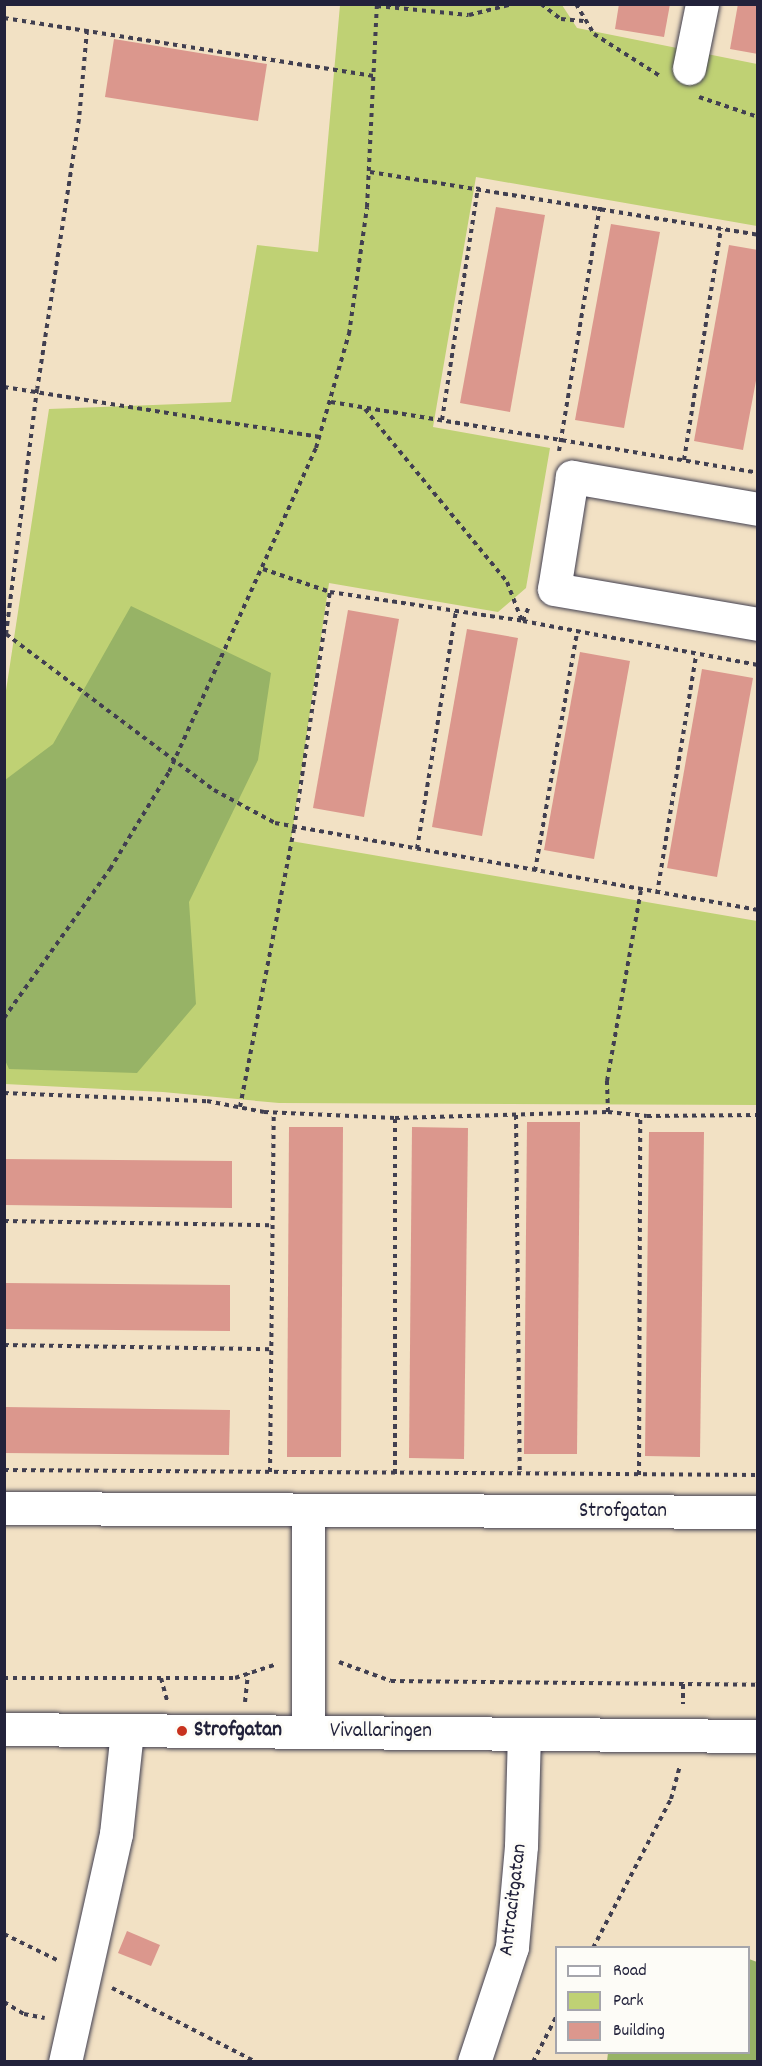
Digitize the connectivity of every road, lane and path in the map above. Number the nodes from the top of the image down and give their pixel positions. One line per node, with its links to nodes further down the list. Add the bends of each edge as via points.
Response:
1 (513, 4): 4 (path, via 469,15)
2 (541, 4): 6 (path, via 561,19)
3 (702, 4): 8 (street)
4 (377, 5): 9 (path)
5 (4, 18): 7 (path)
6 (586, 21)
7 (87, 30): 9 (path); 16 (path, via 79,119)
8 (689, 69)
9 (375, 76): 10 (path)
10 (370, 172): 11 (path); 17 (path, via 349,333)
11 (477, 187): 12 (path); 19 (path)
12 (600, 206): 13 (path); 21 (path)
13 (721, 228): 14 (path); 22 (path)
14 (758, 235)
15 (4, 387): 16 (path)
16 (37, 389): 20 (path); 33 (path, via 6,634)
17 (331, 402): 18 (path); 20 (path)
18 (364, 408): 19 (path); 28 (path, via 507,582)
19 (442, 420): 21 (path)
20 (320, 437): 25 (path)
21 (561, 439): 22 (path)
22 (684, 460): 23 (path)
23 (758, 473)
24 (758, 509): 29 (street, via 572,477 555,589)
25 (263, 568): 26 (path); 33 (path)
26 (330, 592): 27 (path); 34 (path)
27 (456, 611): 28 (path); 35 (path)
28 (523, 621): 30 (path)
29 (758, 624)
30 (577, 632): 31 (path); 36 (path)
31 (696, 656): 32 (path); 38 (path)
32 (758, 665)
33 (175, 760): 34 (path, via 242,808); 40 (path, via 110,869)
34 (294, 829): 35 (path); 42 (path)
35 (417, 849): 36 (path)
36 (535, 871): 37 (path)
37 (641, 891): 38 (path); 43 (path, via 607,1081)
38 (657, 894): 39 (path)
39 (758, 910)
40 (4, 1018)
41 (4, 1093): 42 (path, via 207,1101)
42 (240, 1107): 44 (path)
43 (608, 1112): 45 (path); 47 (path)
44 (274, 1113): 48 (path); 50 (path)
45 (516, 1115): 48 (path); 56 (path)
46 (758, 1115): 47 (path)
47 (640, 1116): 57 (path)
48 (395, 1118): 55 (path)
49 (4, 1221): 50 (path)
50 (273, 1225): 52 (path)
51 (4, 1345): 52 (path)
52 (272, 1349): 54 (path)
53 (4, 1470): 54 (path)
54 (270, 1472): 55 (path)
55 (395, 1473): 56 (path)
56 (520, 1473): 57 (path)
57 (639, 1474): 58 (path)
58 (758, 1475)
59 (4, 1508): 60 (street, Strofgatan)
60 (308, 1510): 61 (street, Strofgatan); 71 (street)
61 (758, 1512)
62 (333, 1662): 66 (path, via 391,1681)
63 (284, 1664): 64 (path)
64 (249, 1673): 65 (path, via 235,1678); 68 (path)
65 (4, 1678)
66 (682, 1684): 67 (path); 73 (path)
67 (758, 1684)
68 (244, 1706)
69 (4, 1729): 70 (street, Vivallaringen)
70 (127, 1731): 71 (street, Vivallaringen); 77 (street, via 116,1834)
71 (308, 1732): 72 (street, Vivallaringen)
72 (524, 1734): 73 (street, Vivallaringen); 83 (street, Antracitgatan, via 521,1846 512,1947)
73 (683, 1736): 74 (street, Vivallaringen); 76 (path, via 670,1799)
74 (758, 1736)
75 (4, 1934): 77 (path)
76 (594, 1946)
77 (85, 1974): 79 (street); 82 (path)
78 (4, 2002): 79 (path, via 24,2014)
79 (75, 2017): 81 (street)
80 (555, 2019): 84 (path)
81 (65, 2061)
82 (256, 2061)
83 (474, 2061)
84 (534, 2061)

